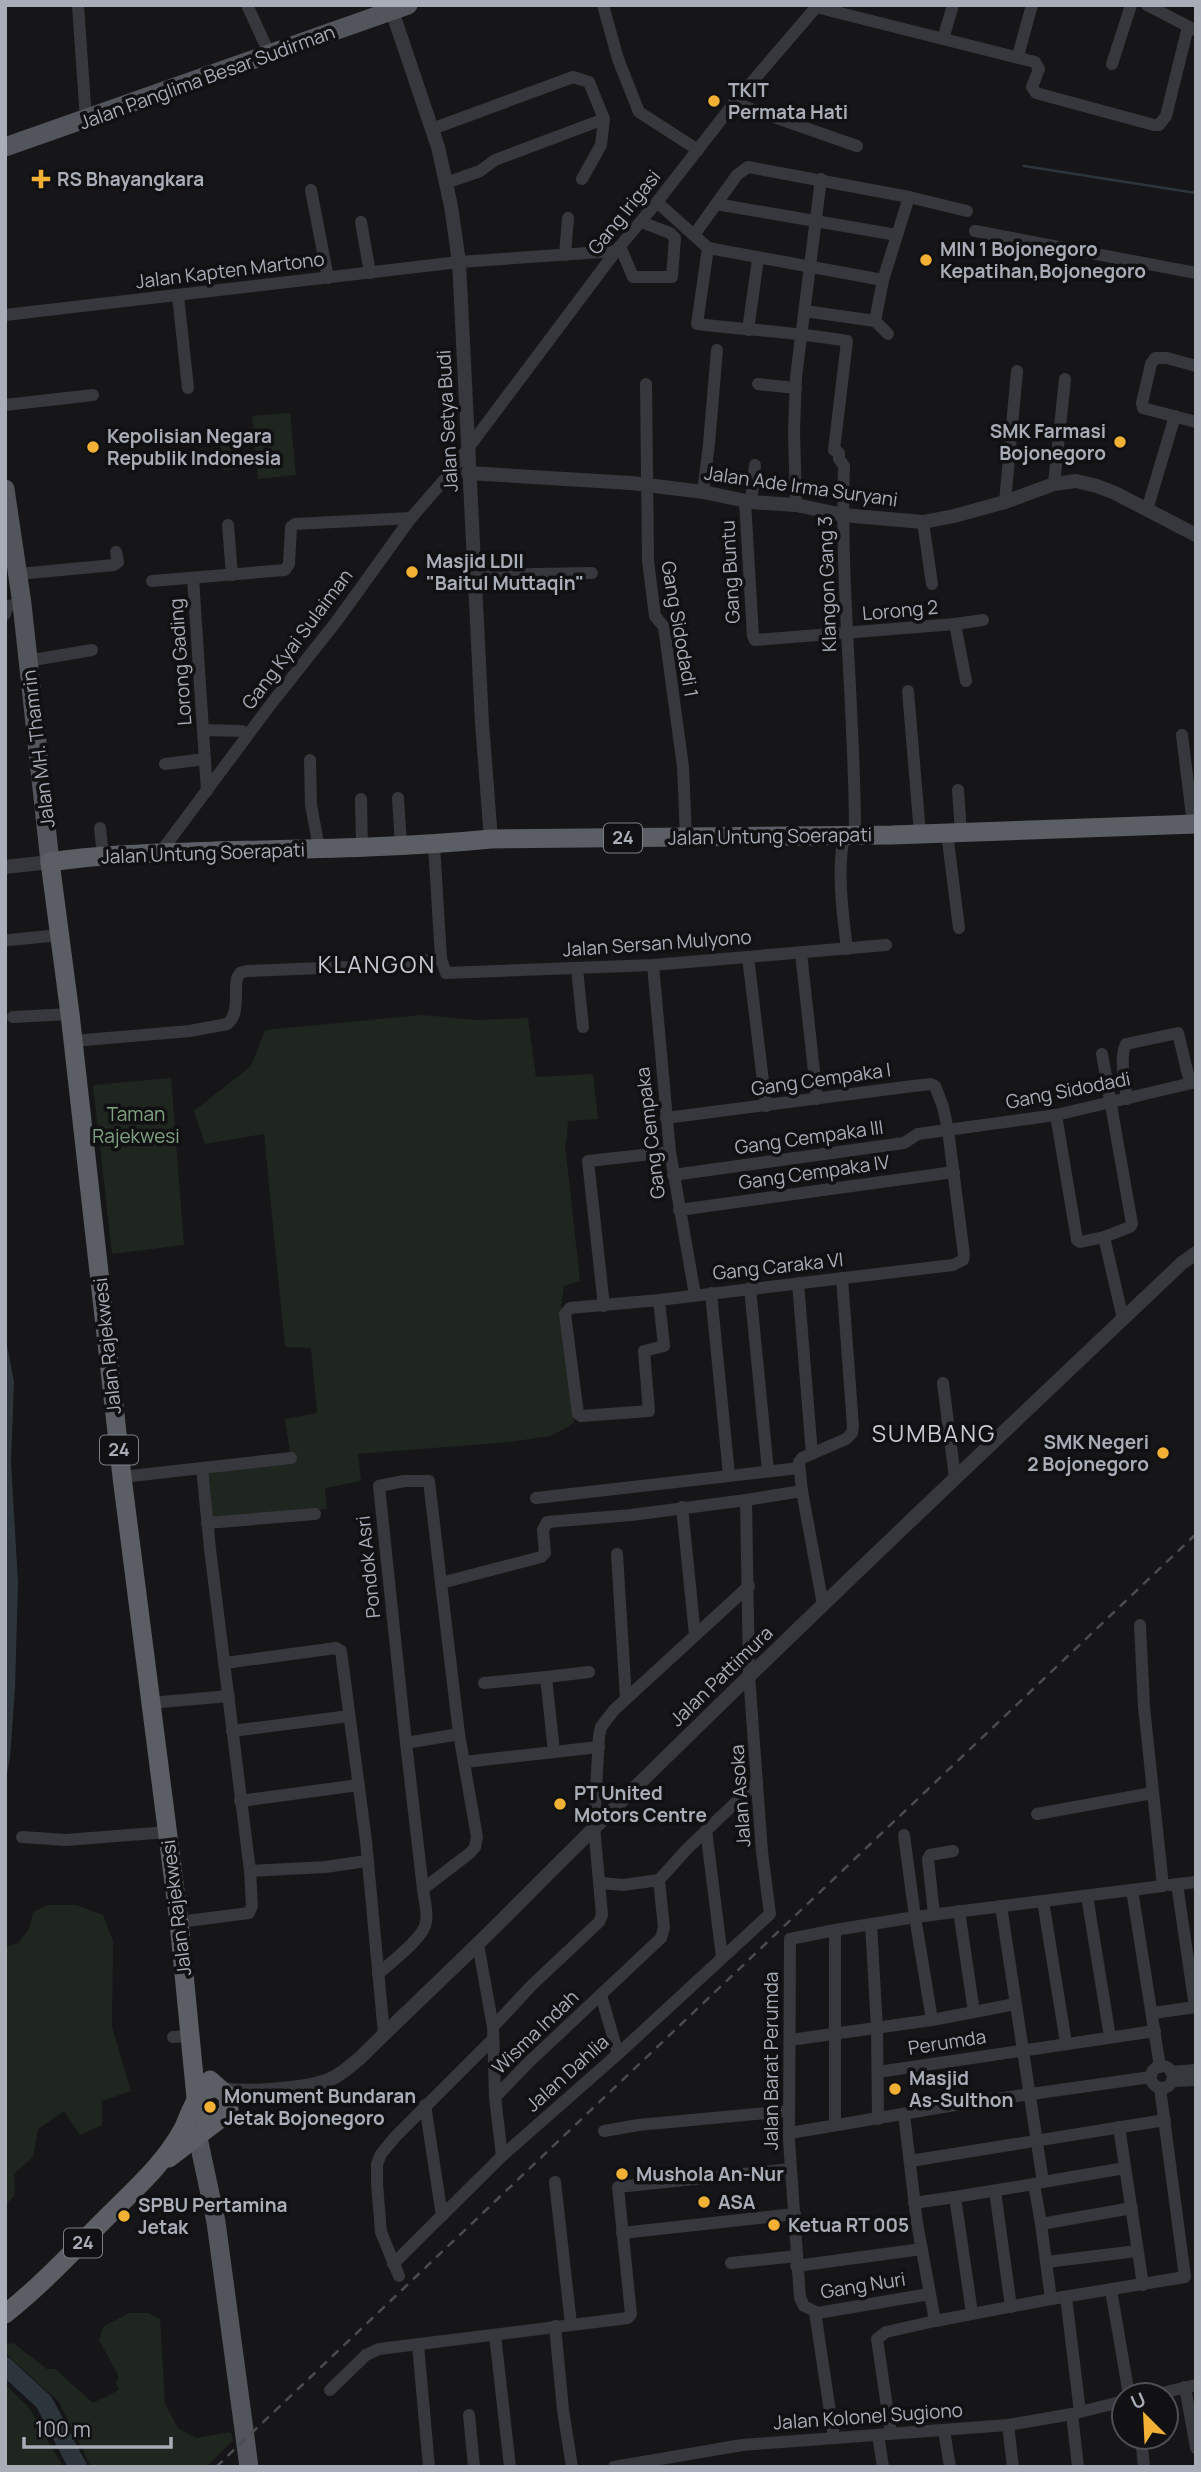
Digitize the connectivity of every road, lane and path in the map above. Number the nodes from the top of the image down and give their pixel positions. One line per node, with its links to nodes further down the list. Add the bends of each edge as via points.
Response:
1 (78, 5): 17 (street)
2 (247, 5): 12 (street)
3 (603, 5): 21 (street, via 639,112)
4 (953, 5): 11 (street)
5 (1032, 5): 13 (street)
6 (1131, 5): 14 (street)
7 (1147, 5): 10 (street)
8 (817, 6): 11 (street); 15 (street, Gang Irigasi)
9 (397, 7): 12 (main road, Jalan Panglima Besar Sudirman); 18 (street, Jalan Setya Budi)
10 (1192, 29): 13 (street, via 1166,116 1159,125 1036,93 1032,87 1039,66)
11 (943, 39): 13 (street)
12 (270, 55): 17 (main road, Jalan Panglima Besar Sudirman)
13 (1018, 56)
14 (1112, 64)
15 (734, 103): 19 (street); 21 (street, Gang Irigasi)
16 (604, 119): 18 (street, via 589,82 573,77); 22 (street, via 601,145); 24 (street)
17 (86, 121): 20 (main road, Jalan Panglima Besar Sudirman)
18 (432, 129): 24 (street, Jalan Setya Budi)
19 (857, 146)
20 (5, 147)
21 (698, 150): 27 (street, Gang Irigasi)
22 (582, 179)
23 (821, 179): 26 (street); 28 (street, via 748,167); 31 (street)
24 (446, 183): 41 (street, Jalan Setya Budi)
25 (311, 190): 45 (street)
26 (909, 197): 29 (street); 36 (street)
27 (657, 202): 33 (street, Gang Irigasi); 35 (street)
28 (716, 204): 31 (street); 35 (street)
29 (967, 211)
30 (568, 218): 39 (street)
31 (816, 221): 36 (street); 42 (street)
32 (361, 222): 43 (street)
33 (641, 222): 37 (street, Gang Irigasi); 37 (street, via 675,238 672,277 633,276)
34 (975, 231): 44 (street)
35 (694, 234): 38 (street)
36 (897, 235): 46 (street)
37 (618, 248): 39 (street, Jalan Kapten Martono); 66 (street, Gang Irigasi)
38 (708, 248): 40 (street); 51 (street, via 697,324)
39 (565, 255): 41 (street, Jalan Kapten Martono)
40 (758, 259): 42 (street); 51 (street)
41 (459, 262): 43 (street, Jalan Kapten Martono); 66 (street, Jalan Setya Budi)
42 (811, 269): 46 (street); 48 (street)
43 (370, 273): 45 (street, Jalan Kapten Martono)
44 (1196, 273)
45 (328, 278): 47 (street, Jalan Kapten Martono)
46 (883, 280): 50 (street)
47 (178, 296): 49 (street, Jalan Kapten Martono); 60 (street)
48 (805, 311): 50 (street); 52 (street)
49 (5, 315)
50 (875, 321): 53 (street)
51 (748, 330): 52 (street)
52 (803, 333): 61 (street); 77 (street, Klangon Gang 3, via 846,341 834,450 844,466)
53 (888, 334)
54 (717, 350): 72 (street)
55 (1196, 366): 64 (street, via 1160,357 1152,364 1143,407)
56 (1017, 371): 74 (street)
57 (1065, 379): 69 (street)
58 (646, 384): 70 (street, Gang Sidodadi 1)
59 (758, 384): 61 (street)
60 (188, 388)
61 (796, 388): 75 (street)
62 (93, 395): 63 (street)
63 (5, 405)
64 (1175, 416): 65 (street); 76 (street)
65 (1196, 422)
66 (467, 450): 68 (street, Jalan Setya Budi); 78 (street, Gang Kyai Sulaiman)
67 (755, 465): 73 (street, Gang Buntu)
68 (468, 472): 70 (street, Jalan Ade Irma Suryani); 87 (street, Jalan Setya Budi)
69 (1054, 485): 74 (street, Jalan Ade Irma Suryani); 76 (street, Jalan Ade Irma Suryani, via 1076,481 1097,486)
70 (646, 486): 72 (street, Jalan Ade Irma Suryani); 116 (street, Gang Sidodadi 1, via 648,561 655,616 664,627 683,767)
71 (5, 489): 85 (main road, Jalan MH. Thamrin)
72 (703, 492): 73 (street, Jalan Ade Irma Suryani)
73 (748, 501): 75 (street, Jalan Ade Irma Suryani); 96 (street, Gang Buntu)
74 (1005, 502): 79 (street, Jalan Ade Irma Suryani)
75 (796, 505): 77 (street, Jalan Ade Irma Suryani)
76 (1147, 510): 81 (street, Jalan Ade Irma Suryani)
77 (843, 515): 79 (street, Jalan Ade Irma Suryani); 94 (street, Klangon Gang 3)
78 (411, 519): 86 (street, Lorong Gading, via 295,524 290,527 287,568); 103 (street, Gang Kyai Sulaiman)
79 (922, 522): 90 (street)
80 (228, 525): 86 (street)
81 (1196, 535)
82 (116, 552): 85 (street, via 114,565)
83 (5, 555): 91 (main road, Jalan MH. Thamrin)
84 (592, 573): 87 (street)
85 (18, 574): 95 (main road, Jalan MH. Thamrin)
86 (232, 575): 88 (street, Lorong Gading)
87 (475, 575): 117 (street, Jalan Setya Budi)
88 (193, 578): 89 (street); 101 (street, Lorong Gading)
89 (152, 581)
90 (932, 584)
91 (10, 610): 95 (main road, Jalan MH. Thamrin)
92 (983, 620): 93 (street, Lorong 2)
93 (955, 625): 94 (street, Lorong 2); 99 (street, Lorong 2)
94 (848, 634): 96 (street, Lorong 2); 114 (street, Klangon Gang 3, via 855,781)
95 (24, 637): 98 (main road, Jalan MH. Thamrin)
96 (755, 640)
97 (92, 650): 98 (street)
98 (27, 661): 124 (main road, Jalan MH. Thamrin)
99 (966, 681)
100 (908, 691): 115 (street)
101 (204, 730): 103 (street, via 242,731); 104 (street, Lorong Gading)
102 (1182, 735): 111 (street)
103 (247, 737): 108 (street, Gang Kyai Sulaiman)
104 (205, 759): 106 (street); 108 (street, Lorong Gading)
105 (310, 760): 121 (street, via 311,805)
106 (165, 764)
107 (958, 790): 113 (street)
108 (207, 792): 122 (street, Gang Kyai Sulaiman)
109 (398, 798): 118 (street)
110 (361, 799): 120 (street)
111 (1195, 824): 113 (highway, Jalan Untung Soerapati / 24)
112 (100, 828): 123 (street)
113 (954, 833): 115 (highway, Jalan Untung Soerapati / 24); 126 (street)
114 (850, 834): 115 (highway, Jalan Untung Soerapati / 24); 116 (highway, Jalan Untung Soerapati / 24); 130 (street, Klangon Gang 3, via 842,844)
115 (920, 834)
116 (686, 837): 117 (highway, Jalan Untung Soerapati / 24)
117 (491, 839): 119 (highway, Jalan Untung Soerapati / 24)
118 (401, 845): 119 (highway, Jalan Untung Soerapati / 24); 120 (highway, Jalan Untung Soerapati / 24)
119 (433, 845): 133 (street)
120 (362, 847): 121 (highway, Jalan Untung Soerapati / 24)
121 (319, 848): 122 (highway, Jalan Untung Soerapati / 24)
122 (160, 853): 123 (highway, Jalan Untung Soerapati / 24)
123 (103, 856): 124 (highway, Jalan Untung Soerapati / 24)
124 (50, 862): 125 (street); 127 (highway, Jalan Rajekwesi / 24)
125 (5, 867)
126 (958, 928)
127 (60, 935): 128 (street); 136 (highway, Jalan Rajekwesi / 24)
128 (9, 940)
129 (886, 945): 130 (street, Jalan Sersan Mulyono)
130 (846, 949): 131 (street, Jalan Sersan Mulyono)
131 (801, 953): 132 (street, Jalan Sersan Mulyono); 142 (street)
132 (748, 957): 134 (street, Jalan Sersan Mulyono); 145 (street)
133 (441, 959): 135 (street, Jalan Sersan Mulyono, via 446,973); 139 (street, via 247,971 237,978 234,1016 220,1027)
134 (653, 965): 135 (street, Jalan Sersan Mulyono); 147 (street, Gang Cempaka)
135 (577, 969): 138 (street)
136 (70, 1014): 137 (street); 139 (highway, Jalan Rajekwesi / 24)
137 (13, 1017)
138 (583, 1027)
139 (73, 1041): 170 (highway, Jalan Rajekwesi / 24)
140 (1102, 1054): 144 (street)
141 (1193, 1083): 143 (street, Gang Sidodadi); 143 (street, via 1178,1033 1126,1044 1122,1070)
142 (817, 1099): 145 (street, Gang Cempaka I); 148 (street, Gang Cempaka I, via 931,1084 938,1090)
143 (1127, 1099): 144 (street, Gang Sidodadi)
144 (1111, 1102): 146 (street, Gang Sidodadi); 153 (street, via 1132,1224)
145 (766, 1106): 147 (street, Gang Cempaka I)
146 (1056, 1115): 148 (street, Gang Sidodadi); 153 (street, via 1077,1240)
147 (666, 1118): 149 (street, Gang Cempaka)
148 (947, 1130): 150 (street, Gang Caraka VI); 151 (street, Gang Cempaka III, via 918,1135 904,1143)
149 (670, 1152): 151 (street, Gang Cempaka); 161 (street, via 589,1161)
150 (954, 1172): 152 (street, Gang Cempaka IV); 155 (street, Gang Caraka VI, via 963,1260)
151 (673, 1175): 152 (street, Gang Cempaka)
152 (679, 1210): 159 (street, Gang Cempaka)
153 (1104, 1237): 162 (street)
154 (1196, 1253): 162 (street, Jalan Pattimura)
155 (842, 1279): 156 (street, Gang Caraka VI); 164 (street, via 852,1433)
156 (798, 1283): 157 (street, Gang Caraka VI); 164 (street)
157 (750, 1288): 158 (street, Gang Caraka VI); 168 (street)
158 (711, 1293): 159 (street, Gang Caraka VI); 169 (street)
159 (695, 1295): 160 (street, Gang Caraka VI)
160 (659, 1300): 161 (street, Gang Caraka VI); 161 (street, Gang Caraka VI, via 664,1346 644,1351 649,1411 581,1416 576,1410 565,1314 570,1308)
161 (604, 1306)
162 (1123, 1319): 171 (street, Jalan Pattimura)
163 (943, 1383): 171 (street)
164 (812, 1454): 167 (street, via 802,1458)
165 (291, 1458): 166 (street)
166 (202, 1468): 170 (street); 177 (street)
167 (799, 1468): 168 (street); 172 (street)
168 (768, 1471): 169 (street)
169 (729, 1475): 173 (street)
170 (122, 1477): 191 (highway, Jalan Rajekwesi / 24)
171 (955, 1478): 181 (street, Jalan Pattimura)
172 (802, 1492): 174 (street); 181 (street)
173 (536, 1498)
174 (746, 1500): 175 (street); 180 (street, Jalan Asoka)
175 (682, 1507): 179 (street, via 548,1522 541,1557); 183 (street)
176 (315, 1514): 177 (street)
177 (207, 1523): 184 (street)
178 (617, 1554): 190 (street)
179 (441, 1583): 194 (street, Pondok Asri); 195 (street, Pondok Asri, via 429,1481 379,1486)
180 (749, 1586): 183 (street); 186 (street, Jalan Asoka)
181 (823, 1605): 186 (street, Jalan Pattimura)
182 (1140, 1625): 201 (street)
183 (695, 1635): 190 (street)
184 (225, 1663): 189 (street); 192 (street, via 339,1648)
185 (589, 1672): 187 (street)
186 (749, 1675): 199 (street, Jalan Asoka); 204 (street, Jalan Pattimura)
187 (546, 1677): 188 (street); 197 (street)
188 (484, 1684)
189 (229, 1696): 191 (street); 193 (street)
190 (626, 1699): 196 (street, via 601,1727)
191 (150, 1703): 206 (highway, Jalan Rajekwesi / 24)
192 (349, 1716): 193 (street); 200 (street)
193 (232, 1731): 202 (street)
194 (460, 1734): 195 (street); 198 (street, Pondok Asri)
195 (406, 1743): 217 (street)
196 (598, 1747): 197 (street); 204 (street)
197 (554, 1752): 198 (street)
198 (464, 1762): 217 (street, Pondok Asri, via 476,1843 470,1853)
199 (757, 1782): 205 (street); 223 (street, Jalan Asoka)
200 (359, 1785): 202 (street); 210 (street)
201 (1152, 1793): 203 (street); 216 (street)
202 (240, 1801): 211 (street)
203 (1037, 1814)
204 (594, 1826): 214 (street); 229 (street, Jalan Pattimura)
205 (706, 1830): 212 (street); 230 (street)
206 (167, 1832): 208 (street, via 66,1840); 226 (highway, Jalan Rajekwesi / 24)
207 (904, 1835): 225 (street)
208 (22, 1837)
209 (953, 1851): 224 (street, via 928,1859)
210 (368, 1861): 211 (street); 231 (street)
211 (250, 1871): 226 (street, via 253,1906 249,1913)
212 (659, 1880): 214 (street); 232 (street, Wisma Indah, via 661,1938)
213 (1196, 1882): 215 (street)
214 (601, 1883): 241 (street, via 599,1922 531,1986)
215 (1177, 1884): 216 (street); 234 (street)
216 (1163, 1886): 218 (street)
217 (423, 1889): 231 (street, via 424,1928)
218 (1132, 1890): 219 (street); 236 (street)
219 (1087, 1896): 220 (street); 244 (street)
220 (1043, 1901): 221 (street); 246 (street)
221 (1001, 1906): 222 (street); 233 (street)
222 (959, 1911): 224 (street); 235 (street)
223 (770, 1914): 230 (street, Jalan Dahlia)
224 (934, 1914): 225 (street)
225 (915, 1917): 227 (street); 237 (street)
226 (179, 1922): 243 (highway, Jalan Rajekwesi / 24)
227 (871, 1924): 228 (street); 238 (street)
228 (835, 1930): 242 (street); 245 (street, Jalan Barat Perumda, via 790,1939)
229 (478, 1944): 240 (street, Jalan Pattimura); 241 (street, Wisma Indah)
230 (722, 1957): 248 (street, Jalan Dahlia)
231 (378, 1974): 240 (street)
232 (601, 1995): 248 (street, Wisma Indah); 256 (street, Wisma Indah)
233 (1015, 2004): 235 (street); 247 (street)
234 (1195, 2007): 236 (street)
235 (974, 2012): 237 (street)
236 (1153, 2012): 239 (street)
237 (932, 2020): 238 (street)
238 (877, 2028): 242 (street); 250 (street)
239 (1155, 2031): 244 (street, Perumda); 251 (street)
240 (384, 2034): 254 (street, Jalan Pattimura, via 335,2078)
241 (492, 2034): 256 (street, Wisma Indah); 258 (street)
242 (835, 2035): 245 (street); 264 (street)
243 (185, 2037): 253 (highway, 24); 257 (highway, 24)
244 (1110, 2037): 246 (street, Perumda)
245 (790, 2040): 259 (street, Jalan Barat Perumda)
246 (1066, 2043): 247 (street, Perumda)
247 (1023, 2049): 250 (street, Perumda); 255 (street)
248 (618, 2054): 270 (street, Jalan Dahlia)
249 (1196, 2070): 251 (street)
250 (878, 2072): 262 (street)
251 (1166, 2077): 252 (street); 255 (street, via 1155,2085 1151,2077); 263 (street)
252 (1196, 2080)
253 (218, 2088): 254 (street, Jalan Pattimura); 257 (highway, via 202,2091); 260 (highway, 24, via 228,2096)
254 (257, 2091): 260 (street)
255 (1030, 2094): 261 (street); 269 (street)
256 (495, 2097): 270 (street, Wisma Indah)
257 (197, 2105): 260 (highway, via 210,2121); 268 (main road); 272 (highway, 24)
258 (425, 2105): 283 (street); 283 (street, Jalan Dahlia, via 377,2164 381,2232 396,2269)
259 (789, 2111): 266 (street); 267 (street, Jalan Barat Perumda)
260 (227, 2114): 268 (highway, 24); 274 (main road, via 212,2139)
261 (904, 2114): 262 (street); 271 (street)
262 (878, 2119): 264 (street)
263 (1165, 2120): 265 (street); 291 (street, via 1186,2274 1183,2279)
264 (835, 2125): 267 (street)
265 (1119, 2127): 269 (street); 273 (street)
266 (604, 2131)
267 (790, 2133): 275 (street, Jalan Barat Perumda)
268 (198, 2138): 272 (highway, 24); 274 (main road)
269 (1035, 2141): 271 (street); 277 (street)
270 (502, 2156): 283 (street, Jalan Dahlia)
271 (910, 2161): 280 (street)
272 (164, 2162): 274 (main road, via 183,2154 193,2156); 298 (highway, 24)
273 (1125, 2168): 277 (street); 281 (street)
274 (204, 2169): 316 (main road)
275 (790, 2169): 282 (street, Jalan Barat Perumda); 285 (street, via 619,2186)
276 (555, 2182): 301 (street)
277 (1038, 2183): 278 (street); 284 (street)
278 (995, 2191): 279 (street); 296 (street)
279 (955, 2197): 280 (street); 299 (street)
280 (914, 2203): 286 (street)
281 (1132, 2208): 284 (street); 287 (street)
282 (795, 2214): 285 (street); 288 (street, Jalan Barat Perumda)
283 (442, 2216)
284 (1041, 2224): 289 (street)
285 (622, 2233): 301 (street, via 630,2315)
286 (922, 2249): 288 (street); 293 (street)
287 (1137, 2250): 289 (street); 291 (street)
288 (797, 2261): 290 (street); 297 (street, Gang Nuri, via 802,2303)
289 (1046, 2262): 295 (street)
290 (731, 2263)
291 (1143, 2285): 292 (street)
292 (1111, 2290): 294 (street); 305 (street)
293 (929, 2294): 297 (street, Gang Nuri); 300 (street)
294 (1066, 2297): 295 (street); 309 (street)
295 (1051, 2300): 296 (street)
296 (1011, 2307): 299 (street)
297 (815, 2312): 314 (street)
298 (5, 2314)
299 (972, 2314): 300 (street)
300 (934, 2321): 313 (street, via 886,2332 877,2339)
301 (571, 2324): 302 (street)
302 (555, 2326): 303 (street); 320 (street)
303 (495, 2335): 304 (street); 319 (street)
304 (418, 2345): 307 (street, via 372,2351); 317 (street)
305 (1127, 2381)
306 (1191, 2386): 315 (street)
307 (330, 2390)
308 (1110, 2404): 309 (street, Jalan Kolonel Sugiono)
309 (1076, 2413): 311 (street, Jalan Kolonel Sugiono); 325 (street)
310 (469, 2414): 318 (street)
311 (1008, 2425): 312 (street, Jalan Kolonel Sugiono); 324 (street)
312 (944, 2430): 313 (street, Jalan Kolonel Sugiono); 323 (street)
313 (884, 2435): 314 (street, Jalan Kolonel Sugiono); 322 (street)
314 (834, 2438): 321 (street, Jalan Kolonel Sugiono, via 742,2445)
315 (1196, 2448)
316 (248, 2467)
317 (429, 2467)
318 (474, 2467)
319 (510, 2467)
320 (572, 2467)
321 (614, 2467)
322 (883, 2467)
323 (950, 2467)
324 (1013, 2467)
325 (1078, 2467)

